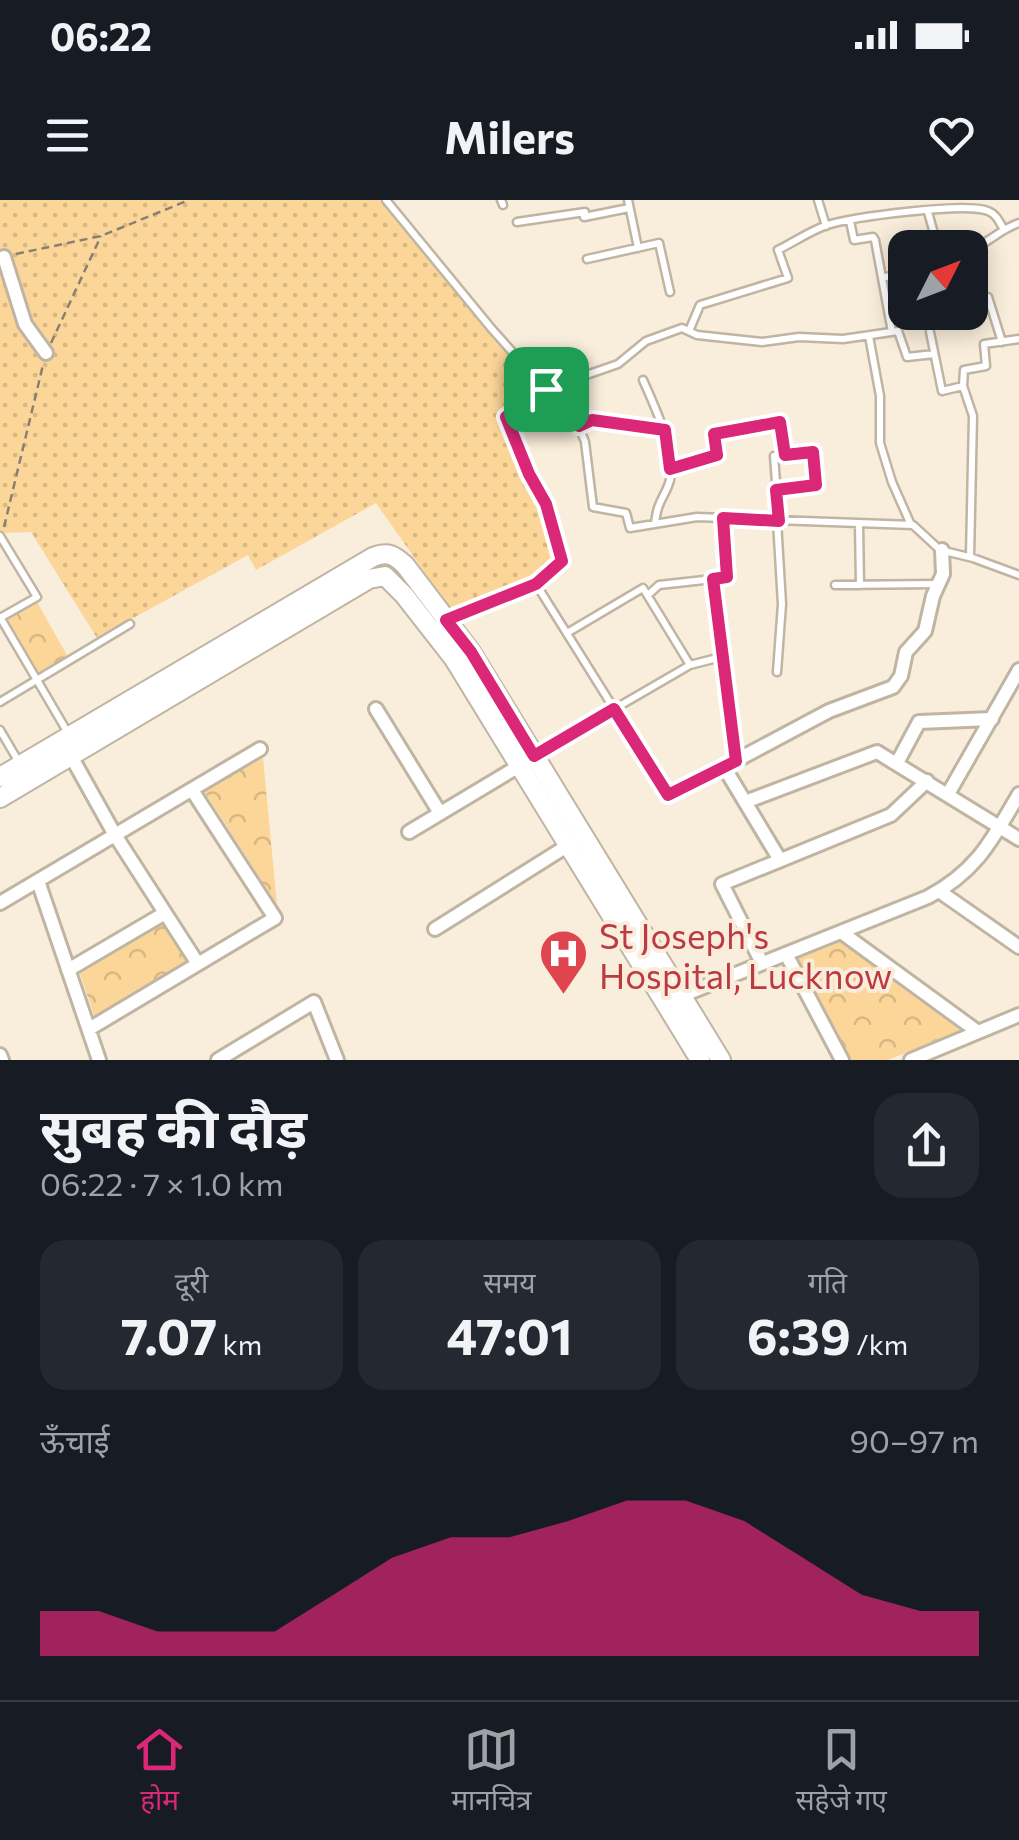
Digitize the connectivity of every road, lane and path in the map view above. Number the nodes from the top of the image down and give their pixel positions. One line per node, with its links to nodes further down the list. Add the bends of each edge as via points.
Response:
1 (188, 200): 14 (path)
2 (386, 200): 33 (lane)
3 (818, 200): 11 (lane)
4 (911, 200): 7 (lane)
5 (629, 204): 9 (lane, via 584,217 585,212); 16 (lane)
6 (928, 212): 7 (lane); 12 (lane, via 985,210); 13 (lane)
7 (911, 213): 8 (lane)
8 (850, 221): 11 (lane); 20 (lane, via 854,240 875,240)
9 (517, 222)
10 (1019, 224): 12 (lane)
11 (826, 226): 23 (lane, via 778,250 788,278 700,305)
12 (1004, 228): 15 (lane)
13 (933, 230)
14 (101, 236): 17 (path); 29 (path)
15 (988, 244)
16 (638, 248): 18 (lane); 21 (lane, via 660,243)
17 (2, 254): 29 (street, via 25,324)
18 (587, 259)
19 (888, 276): 20 (lane)
20 (882, 278): 24 (lane)
21 (670, 292)
22 (988, 298): 28 (lane)
23 (689, 331): 26 (lane, via 762,342); 33 (lane, via 646,342 618,364)
24 (892, 332): 26 (lane); 30 (lane, via 898,331 907,357)
25 (930, 332): 30 (lane)
26 (868, 336): 43 (lane, via 880,396 880,442)
27 (1019, 339): 28 (lane)
28 (1002, 342): 32 (lane, via 984,344 986,366 964,370)
29 (46, 353): 44 (path)
30 (934, 354): 32 (lane, via 942,391)
31 (643, 380): 35 (lane)
32 (963, 386): 46 (lane, via 973,416)
33 (546, 389): 34 (lane); 49 (lane, via 506,417 546,504 562,561)
34 (579, 426): 35 (lane, via 592,420); 41 (lane, via 593,507 626,512 630,528)
35 (665, 430): 37 (lane)
36 (785, 455): 37 (lane, via 780,422 714,434 717,455); 38 (lane, via 774,456); 38 (lane, via 813,452 816,485)
37 (670, 469): 41 (lane)
38 (776, 490): 40 (lane)
39 (723, 518): 40 (lane); 41 (lane); 48 (lane, via 727,577)
40 (778, 521): 42 (lane); 61 (lane)
41 (655, 524)
42 (859, 524): 43 (lane); 52 (lane)
43 (911, 526): 45 (lane)
44 (1, 536): 54 (lane, via 37,597)
45 (942, 550): 46 (lane); 50 (street)
46 (970, 557): 47 (lane)
47 (1019, 575)
48 (713, 579): 53 (lane, via 660,585); 58 (lane)
49 (536, 584): 56 (lane); 57 (lane)
50 (938, 584): 52 (lane); 72 (street, via 924,630 906,652 893,687 830,711)
51 (836, 585): 52 (lane)
52 (860, 585)
53 (648, 596): 57 (lane, via 643,588); 59 (lane)
54 (0, 618): 62 (lane)
55 (130, 624): 62 (lane)
56 (438, 624): 68 (street, via 378,575); 70 (street, via 471,652)
57 (567, 634): 65 (lane)
58 (721, 657): 59 (lane); 72 (lane)
59 (690, 665): 65 (lane)
60 (1019, 670): 66 (street)
61 (777, 672)
62 (37, 680): 63 (lane); 68 (lane)
63 (0, 702)
64 (376, 709): 81 (street)
65 (614, 709): 70 (lane); 72 (lane, via 668,795)
66 (992, 719): 71 (street, via 919,722); 77 (street)
67 (0, 730): 73 (lane)
68 (67, 744): 73 (street); 79 (street); 84 (street)
69 (260, 749): 76 (street)
70 (526, 760): 81 (street); 86 (street); 99 (street)
71 (897, 763): 75 (street); 80 (street, via 877,752)
72 (730, 764): 80 (street)
73 (20, 765): 74 (street)
74 (0, 778)
75 (927, 781): 77 (street); 87 (street, via 891,815)
76 (192, 790): 84 (street); 97 (street, via 274,918)
77 (948, 794): 82 (street)
78 (1019, 794): 82 (street)
79 (0, 798)
80 (745, 802): 87 (street)
81 (440, 813): 83 (street)
82 (1000, 827): 85 (street); 89 (street, via 986,853)
83 (409, 832)
84 (115, 836): 88 (street); 91 (street)
85 (1019, 839)
86 (567, 846): 92 (street); 99 (street)
87 (780, 860): 96 (street, via 722,884)
88 (38, 881): 90 (street); 98 (street)
89 (940, 891): 93 (street); 94 (street)
90 (0, 903)
91 (165, 913): 97 (street); 98 (street)
92 (435, 929)
93 (841, 932): 95 (street); 102 (street)
94 (1019, 948)
95 (786, 954): 96 (street); 108 (street)
96 (762, 963): 99 (street)
97 (198, 964): 101 (street)
98 (68, 970): 101 (street)
99 (673, 999): 106 (street); 107 (street)
100 (1019, 1015): 102 (street)
101 (88, 1029): 103 (street)
102 (978, 1032): 109 (street)
103 (99, 1060)
104 (218, 1060): 105 (street, via 314,1002)
105 (337, 1060)
106 (700, 1060)
107 (721, 1060)
108 (842, 1060)
109 (910, 1060)

